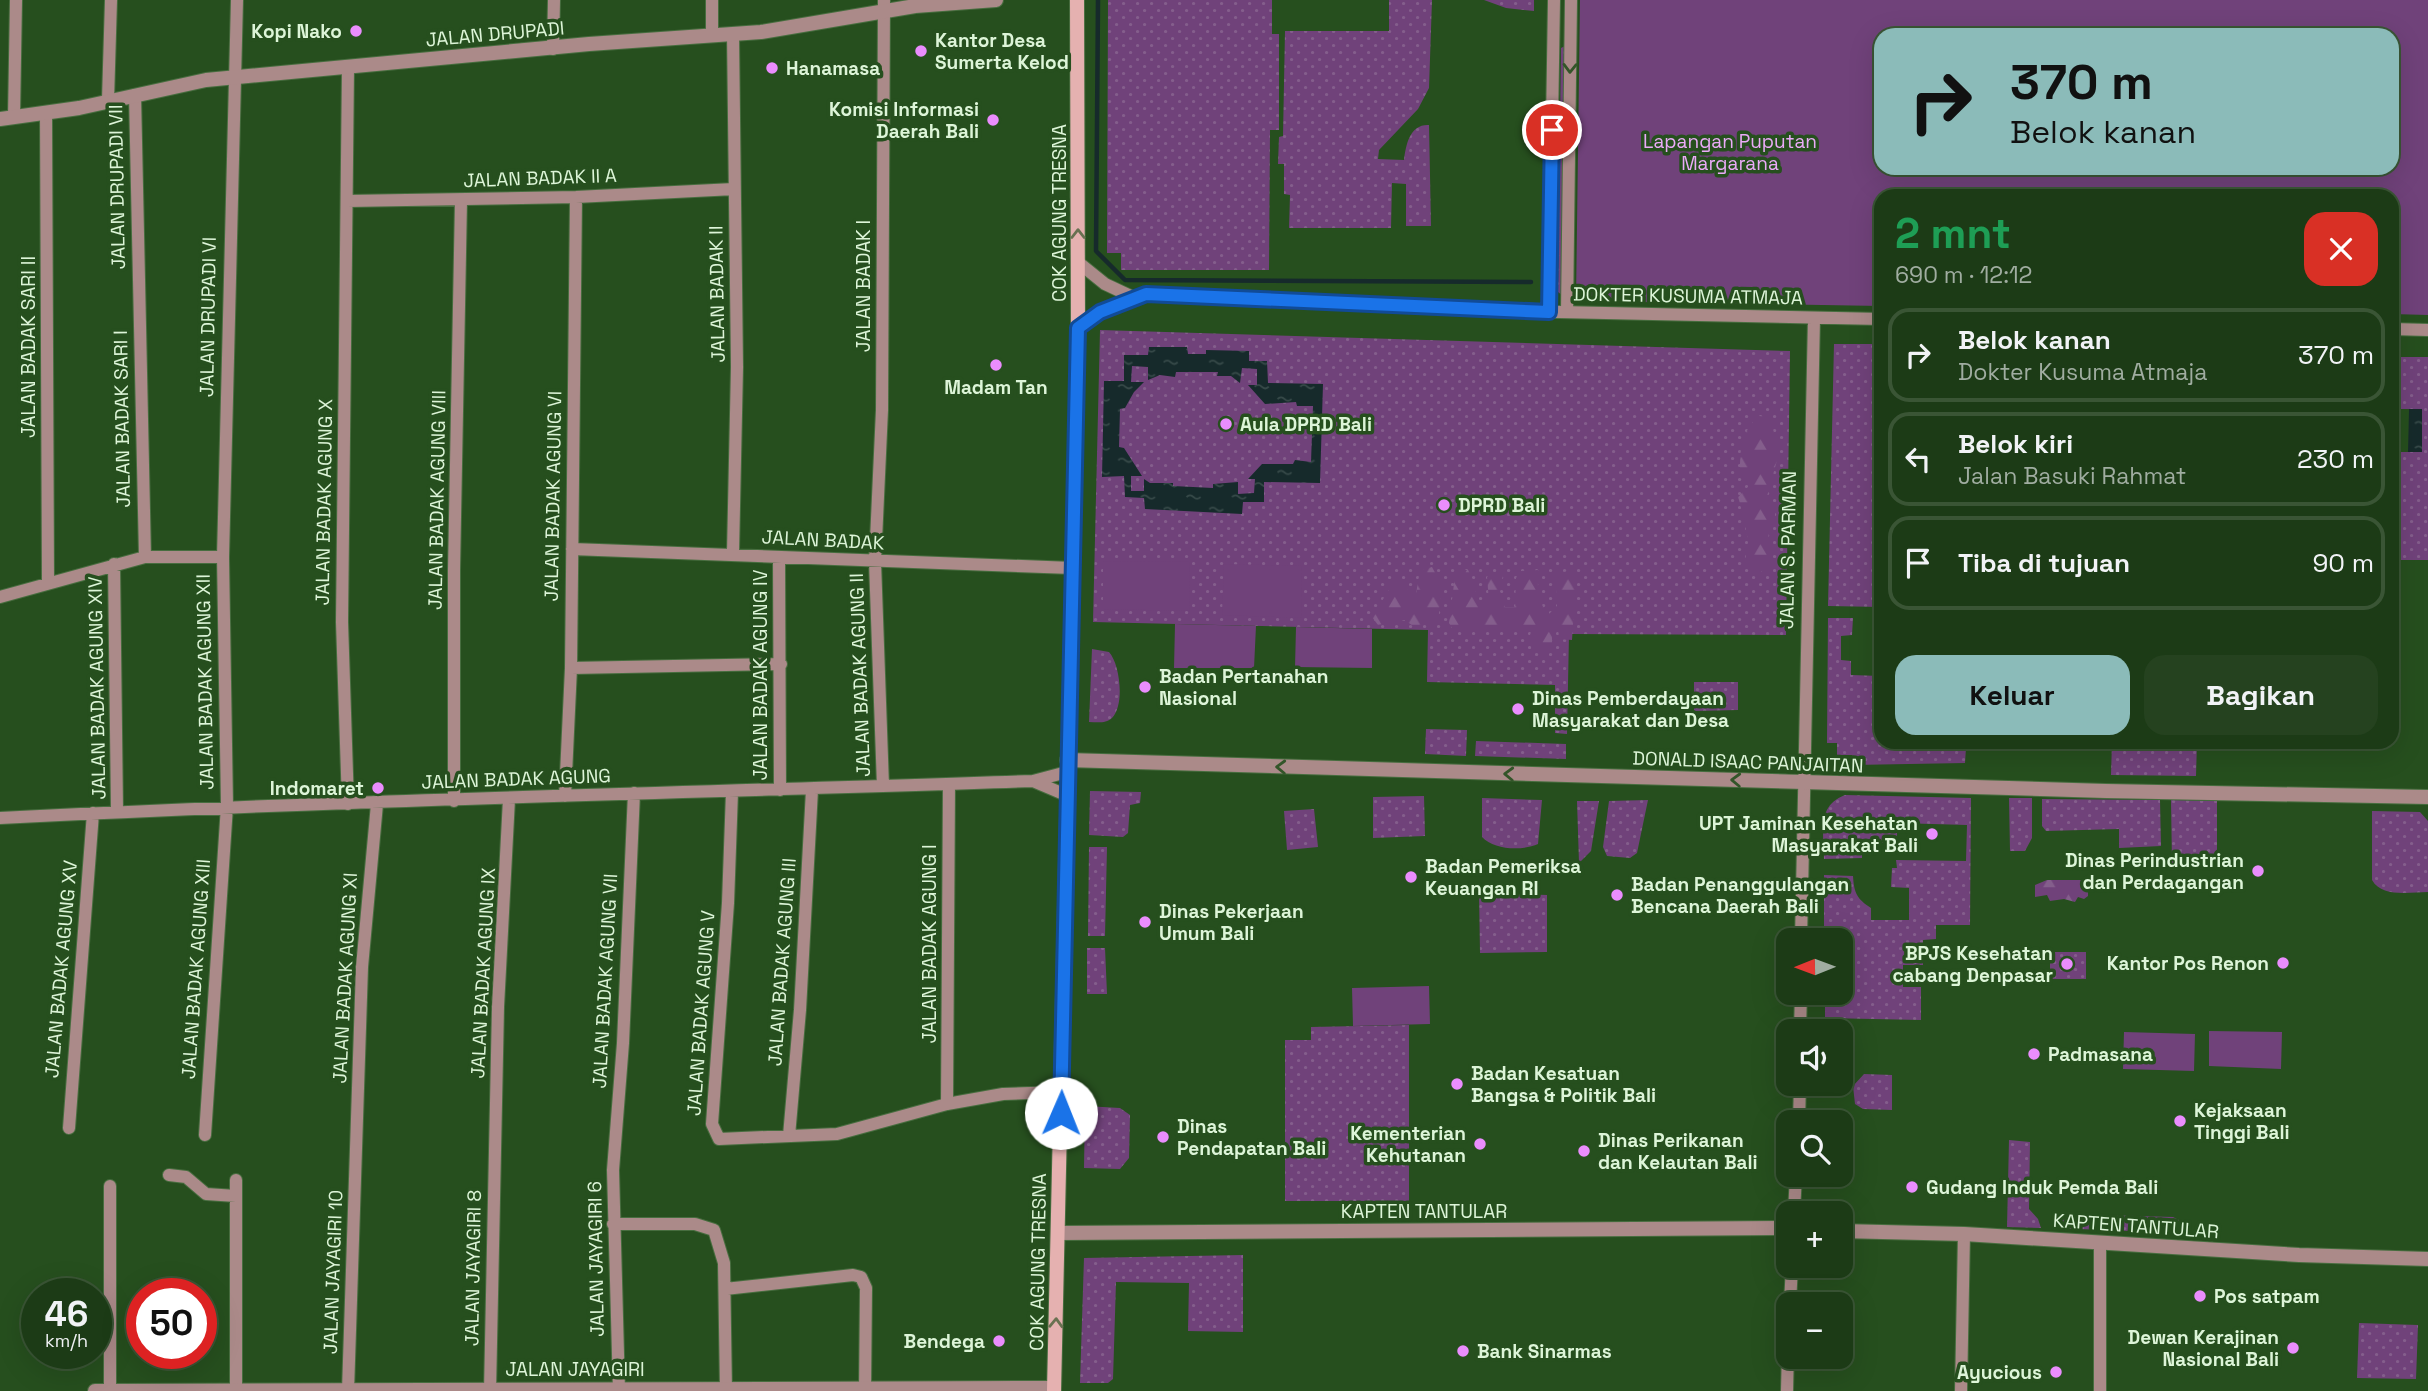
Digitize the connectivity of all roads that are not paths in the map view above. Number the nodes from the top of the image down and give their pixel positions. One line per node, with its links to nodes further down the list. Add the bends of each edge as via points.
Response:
1 (16, 0): 19 (street)
2 (111, 0): 17 (street)
3 (237, 0): 15 (street, JALAN DRUPADI VI)
4 (554, 0): 13 (street)
5 (712, 0): 11 (street)
6 (996, 0): 10 (street, JALAN DRUPADI)
7 (1077, 0): 24 (main road, COK AGUNG TRESNA, one-way to 7)
8 (1555, 0): 27 (street)
9 (1571, 0): 28 (street, one-way to 28)
10 (883, 5): 12 (street, JALAN DRUPADI, via 807,26); 39 (street, JALAN BADAK I, via 882,410)
11 (712, 34): 12 (street, JALAN DRUPADI); 13 (street, JALAN DRUPADI)
12 (733, 34): 20 (street, JALAN BADAK II)
13 (553, 49): 14 (street, JALAN DRUPADI)
14 (348, 68): 15 (street, JALAN DRUPADI); 23 (street, JALAN BADAK AGUNG X)
15 (233, 77): 16 (street, JALAN DRUPADI); 37 (street, JALAN DRUPADI VI)
16 (135, 94): 17 (street, JALAN DRUPADI); 25 (street, JALAN DRUPADI VII)
17 (108, 100): 18 (street, JALAN DRUPADI)
18 (46, 112): 19 (street, JALAN DRUPADI); 42 (street, JALAN BADAK SARI II)
19 (7, 118)
20 (734, 189): 21 (street, JALAN BADAK II A); 35 (street, JALAN BADAK II)
21 (576, 197): 22 (street, JALAN BADAK II A); 34 (street, JALAN BADAK AGUNG VI)
22 (461, 200): 23 (street, JALAN BADAK II A); 59 (street, JALAN BADAK AGUNG VIII)
23 (347, 201): 60 (street, JALAN BADAK AGUNG X, via 342,622)
24 (1079, 263): 26 (street, DOKTER KUSUMA ATMAJA); 31 (main road, COK AGUNG TRESNA)
25 (138, 279): 36 (street, JALAN BADAK SARI I)
26 (1132, 298): 27 (street, DOKTER KUSUMA ATMAJA, via 1146,302 1199,298); 31 (street, DOKTER KUSUMA ATMAJA)
27 (1549, 312): 28 (street, DOKTER KUSUMA ATMAJA)
28 (1567, 312): 29 (street, DOKTER KUSUMA ATMAJA)
29 (1814, 318): 30 (street, DOKTER KUSUMA ATMAJA); 48 (street, JALAN S. PARMAN)
30 (1874, 319)
31 (1078, 328): 41 (main road, COK AGUNG TRESNA)
32 (2399, 329): 33 (street)
33 (2428, 330)
34 (572, 549): 35 (street, JALAN BADAK); 45 (street, JALAN BADAK AGUNG VI)
35 (733, 553): 38 (street, JALAN BADAK)
36 (145, 557): 37 (street); 40 (street)
37 (223, 557): 62 (street, JALAN BADAK AGUNG XII)
38 (779, 559): 39 (street, JALAN BADAK); 44 (street, JALAN BADAK AGUNG IV)
39 (875, 562): 41 (street, JALAN BADAK); 50 (street, JALAN BADAK AGUNG II)
40 (114, 564): 42 (street); 63 (street, JALAN BADAK AGUNG XIV)
41 (1072, 568): 46 (main road, COK AGUNG TRESNA)
42 (47, 582): 43 (street)
43 (0, 597)
44 (781, 664): 45 (street); 51 (street, JALAN BADAK AGUNG IV)
45 (571, 668): 56 (street, JALAN BADAK AGUNG VI)
46 (1067, 766): 47 (street, JALAN BADAK AGUNG); 48 (street, DONALD ISAAC PANJAITAN, one-way to 46); 55 (main road, COK AGUNG TRESNA)
47 (1033, 781): 49 (street, JALAN BADAK AGUNG); 55 (street, JALAN BADAK AGUNG)
48 (1804, 782): 57 (street, DONALD ISAAC PANJAITAN); 66 (street, JALAN S. PARMAN)
49 (949, 784): 50 (street, JALAN BADAK AGUNG); 68 (street, JALAN BADAK AGUNG I)
50 (883, 786): 52 (street, JALAN BADAK AGUNG)
51 (780, 790): 52 (street, JALAN BADAK AGUNG); 53 (street, JALAN BADAK AGUNG)
52 (812, 790): 71 (street, JALAN BADAK AGUNG III)
53 (732, 792): 54 (street, JALAN BADAK AGUNG); 71 (street, JALAN BADAK AGUNG V, via 712,1124 719,1139)
54 (634, 793): 56 (street, JALAN BADAK AGUNG); 74 (street, JALAN BADAK AGUNG VII)
55 (1066, 795): 67 (main road, COK AGUNG TRESNA)
56 (565, 796): 58 (street, JALAN BADAK AGUNG)
57 (2428, 797)
58 (509, 799): 59 (street, JALAN BADAK AGUNG); 72 (street, JALAN BADAK AGUNG IX)
59 (454, 801): 61 (street, JALAN BADAK AGUNG)
60 (348, 804): 61 (street, JALAN BADAK AGUNG); 62 (street, JALAN BADAK AGUNG)
61 (377, 804): 73 (street, JALAN BADAK AGUNG XI, via 362,967)
62 (226, 806): 63 (street, JALAN BADAK AGUNG); 70 (street, JALAN BADAK AGUNG XIII)
63 (117, 811): 64 (street, JALAN BADAK AGUNG)
64 (93, 813): 65 (street, JALAN BADAK AGUNG); 69 (street, JALAN BADAK AGUNG XV)
65 (0, 818)
66 (1801, 928)
67 (1061, 1092): 68 (street, JALAN BADAK AGUNG V, via 1003,1094); 82 (main road, COK AGUNG TRESNA)
68 (947, 1104): 71 (street, JALAN BADAK AGUNG V, via 837,1134)
69 (69, 1128)
70 (205, 1135)
71 (789, 1136)
72 (494, 1149): 91 (street, JALAN JAYAGIRI 8)
73 (356, 1155): 90 (street, JALAN JAYAGIRI 10)
74 (613, 1170): 79 (street, JALAN JAYAGIRI 6)
75 (169, 1175): 78 (street, via 186,1177 206,1194)
76 (236, 1180): 78 (street)
77 (110, 1186): 96 (street)
78 (236, 1196): 89 (street)
79 (613, 1224): 86 (street, via 695,1224 714,1230 722,1252); 92 (street, JALAN JAYAGIRI 6)
80 (1776, 1228): 82 (street, KAPTEN TANTULAR)
81 (1853, 1231): 83 (street, KAPTEN TANTULAR)
82 (1059, 1233): 94 (main road, COK AGUNG TRESNA, one-way to 82)
83 (1964, 1241): 84 (street, KAPTEN TANTULAR); 98 (street)
84 (2100, 1242): 85 (street, KAPTEN TANTULAR); 99 (street)
85 (2428, 1259)
86 (725, 1289): 88 (street, via 861,1277 866,1288); 93 (street)
87 (1788, 1369): 97 (street)
88 (865, 1389): 93 (street, JALAN JAYAGIRI); 94 (street, JALAN JAYAGIRI)
89 (236, 1390): 90 (street, JALAN JAYAGIRI); 96 (street, JALAN JAYAGIRI)
90 (348, 1390): 91 (street, JALAN JAYAGIRI)
91 (490, 1390): 92 (street, JALAN JAYAGIRI)
92 (619, 1390): 93 (street, JALAN JAYAGIRI)
93 (726, 1390)
94 (1054, 1390)
95 (95, 1391): 96 (street, JALAN JAYAGIRI)
96 (110, 1391)
97 (1787, 1391)
98 (1961, 1391)
99 (2100, 1391)

